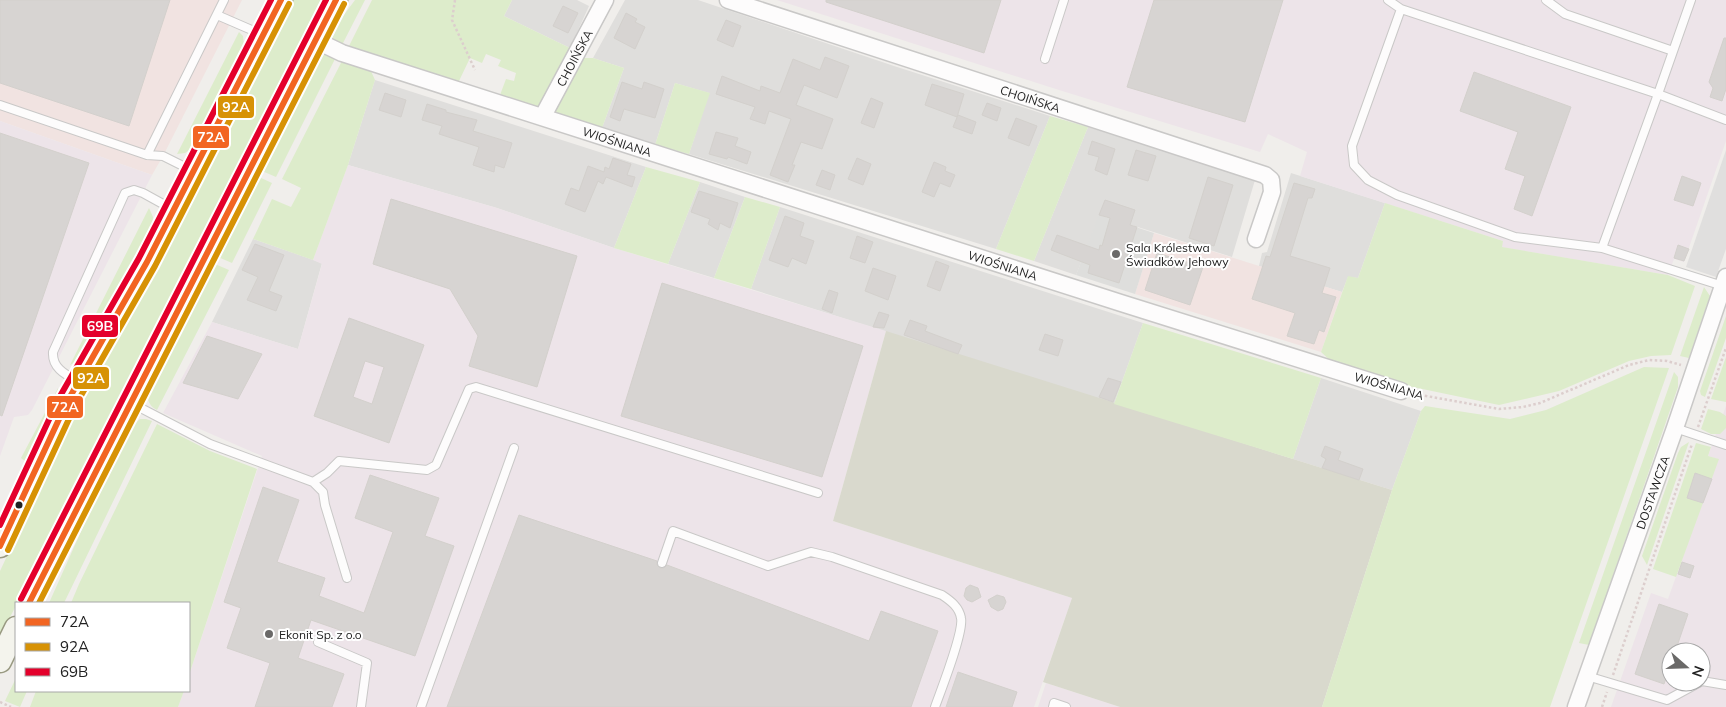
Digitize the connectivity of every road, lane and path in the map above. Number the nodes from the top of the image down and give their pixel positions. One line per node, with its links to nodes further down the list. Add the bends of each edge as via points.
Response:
1 (224, 0): 12 (lane)
2 (281, 0): 13 (main road)
3 (336, 0): 14 (main road)
4 (455, 0): 17 (path, via 452,20)
5 (606, 0): 20 (street, CHOIŃSKA)
6 (728, 0): 25 (street, CHOIŃSKA, via 1265,175 1271,180 1272,192)
7 (1064, 0): 16 (lane)
8 (1388, 0): 11 (lane)
9 (1546, 0): 15 (lane, via 1566,14)
10 (1691, 0): 15 (lane)
11 (1401, 9): 18 (lane); 26 (lane, via 1352,146 1354,165 1368,180 1397,195 1515,237)
12 (217, 15): 13 (lane); 22 (lane)
13 (263, 35): 23 (main road)
14 (315, 40): 20 (street, WIOŚNIANA, via 342,52); 32 (main road)
15 (1673, 51): 18 (lane)
16 (1045, 60)
17 (476, 70)
18 (1658, 94): 21 (lane); 26 (lane)
19 (0, 104): 22 (lane)
20 (543, 116): 31 (street, WIOŚNIANA)
21 (1726, 120)
22 (147, 155): 23 (lane, via 164,156)
23 (194, 171): 24 (main road)
24 (174, 210): 30 (main road); 30 (lane, via 143,193 134,190 126,193 53,352 52,358 62,373)
25 (1256, 239)
26 (1602, 248): 27 (lane)
27 (1724, 282): 29 (street, DOSTAWCZA)
28 (1726, 348): 34 (path)
29 (1694, 368): 31 (path, WIOŚNIANA, via 1650,360 1630,365 1540,403 1499,410); 33 (street, DOSTAWCZA)
30 (79, 381): 39 (main road)
31 (1401, 391)
32 (131, 404): 37 (lane, via 210,444); 42 (main road)
33 (1675, 428): 34 (lane); 46 (street, DOSTAWCZA)
34 (1695, 435): 35 (lane); 47 (path)
35 (1726, 445)
36 (514, 448): 53 (lane)
37 (312, 482): 38 (lane, via 339,461 427,470 436,465 469,389 476,387); 41 (lane, via 323,492)
38 (818, 493)
39 (0, 546)
40 (662, 563): 54 (lane, via 672,531 768,566 811,552 942,595 956,605 962,619)
41 (347, 578)
42 (30, 602)
43 (15, 630): 45 (main road)
44 (318, 642): 52 (lane, via 367,663)
45 (0, 661)
46 (1587, 676): 47 (lane); 57 (street, DOSTAWCZA)
47 (1610, 683): 50 (lane); 58 (path)
48 (1726, 685): 50 (lane, via 1702,681)
49 (0, 702): 51 (path)
50 (1667, 703)
51 (11, 707)
52 (361, 707)
53 (420, 707)
54 (935, 707)
55 (1053, 707): 56 (lane, via 1054,703)
56 (1066, 707)
57 (1576, 707)
58 (1602, 707)

